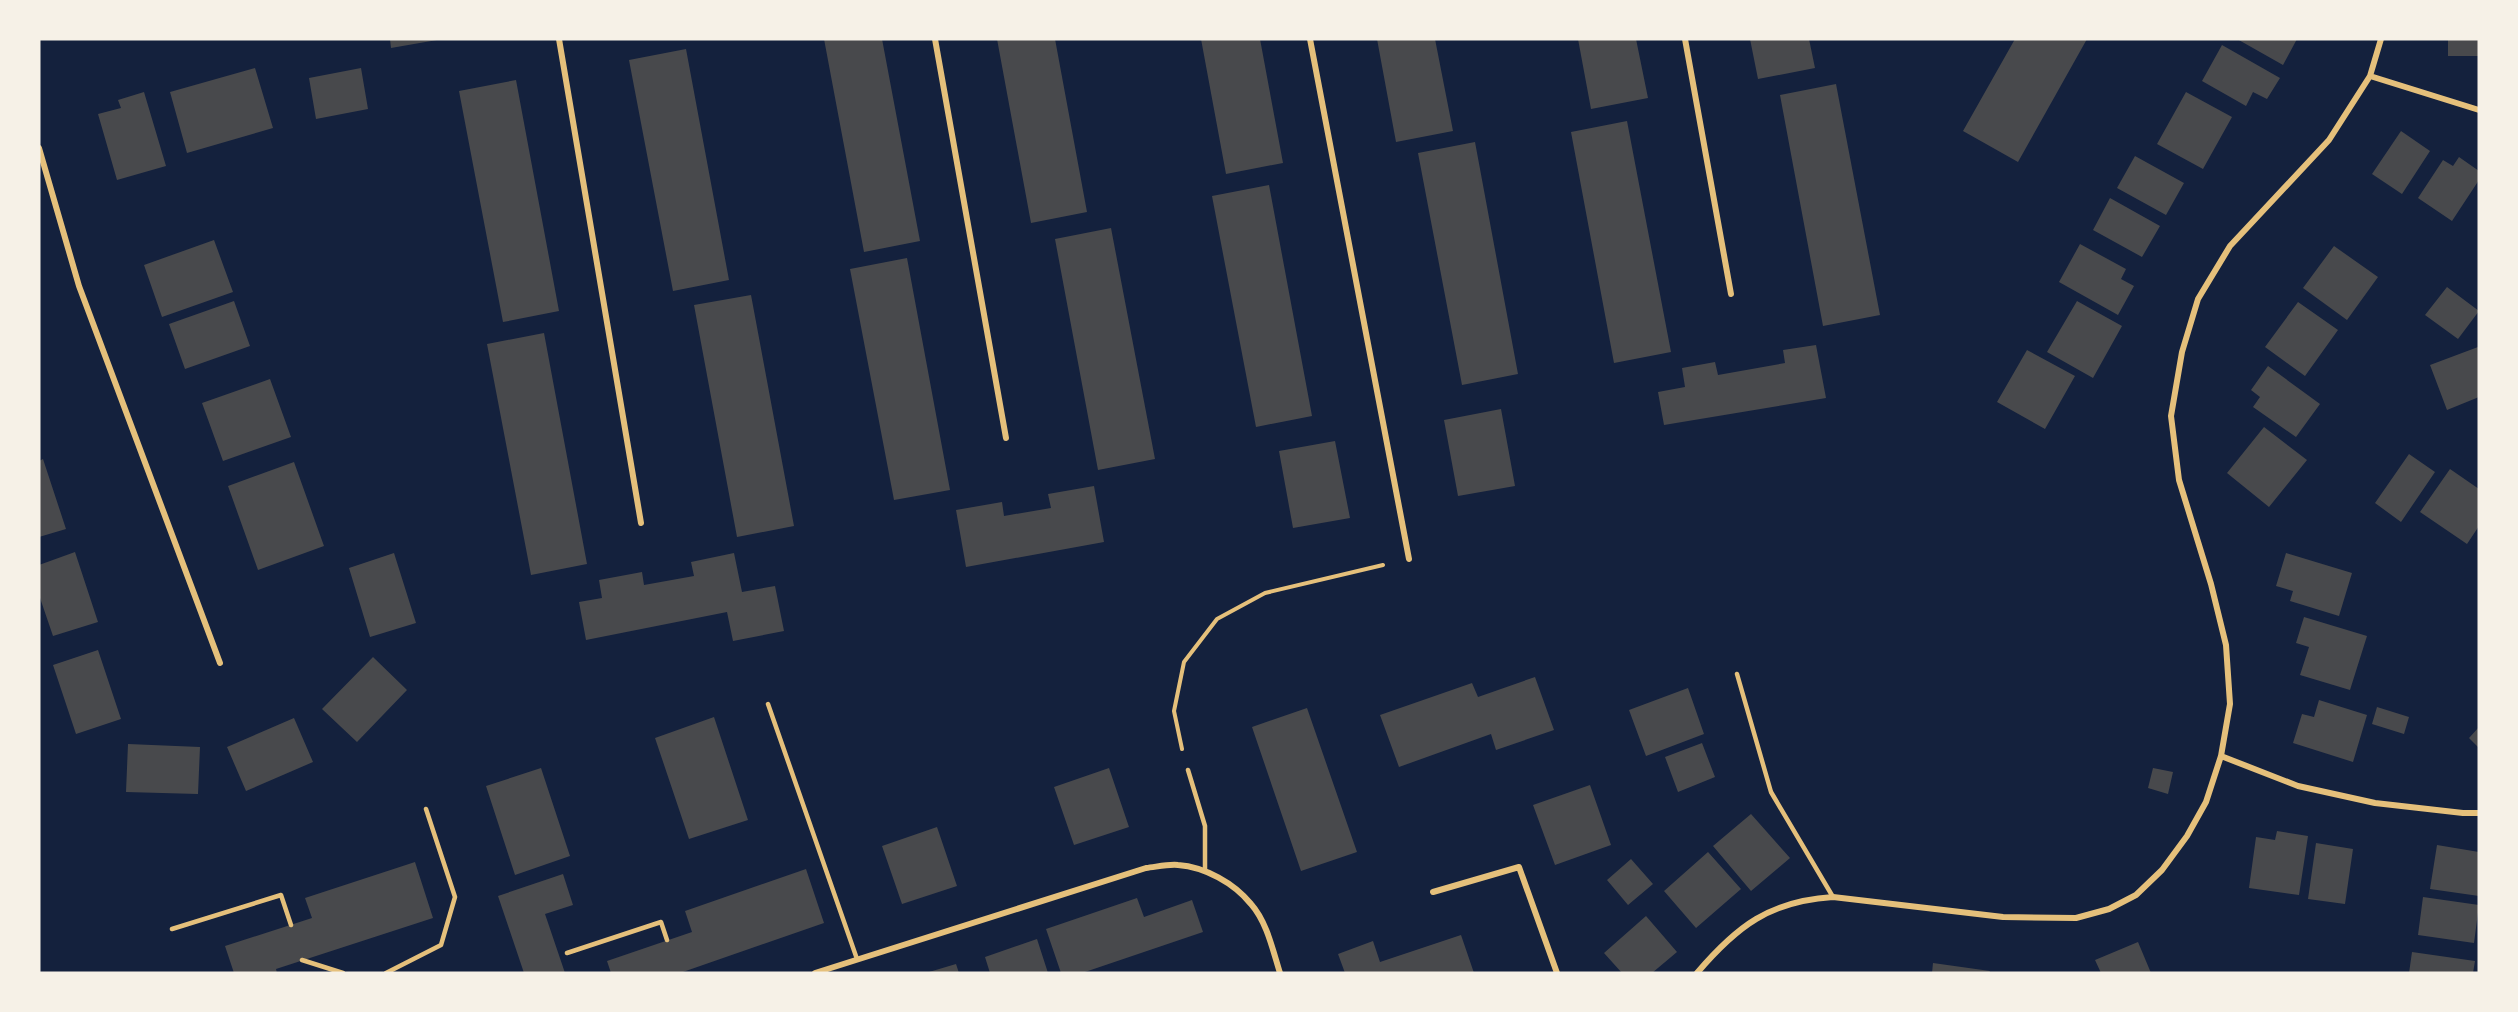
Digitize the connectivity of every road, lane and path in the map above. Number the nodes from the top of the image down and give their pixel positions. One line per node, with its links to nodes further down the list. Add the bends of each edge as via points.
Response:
1 (559, 39): 11 (street)
2 (935, 39): 10 (street)
3 (1310, 39): 12 (street)
4 (1685, 39): 9 (street)
5 (2381, 39): 6 (street)
6 (2370, 76): 7 (street); 16 (street, via 2329,140 2230,246 2198,299 2182,352 2171,416 2179,480 2226,645 2230,704)
7 (2479, 110)
8 (39, 148): 13 (street, via 79,286)
9 (1731, 294)
10 (1006, 438)
11 (641, 523)
12 (1409, 559): 17 (path, via 1265,592 1217,619 1184,662 1174,711)
13 (220, 663)
14 (1737, 674): 22 (lane, via 1771,792)
15 (768, 704): 27 (lane)
16 (2221, 756): 19 (street, via 2298,786 2375,802); 22 (street, via 2206,802 2187,836 2162,870 2136,895 2109,909 2076,918 2036,918)
17 (1188, 770): 20 (lane, via 1205,826)
18 (426, 808): 30 (lane, via 455,897 441,945)
19 (2479, 813)
20 (1205, 870): 27 (street, via 1177,864 1146,868); 32 (street, via 1231,885 1252,904)
21 (1433, 892): 33 (street, via 1519,867)
22 (1833, 897): 34 (street, via 1806,899 1768,912 1735,932)
23 (291, 925): 24 (lane, via 281,895)
24 (172, 930)
25 (667, 940): 26 (lane, via 661,922)
26 (567, 953)
27 (857, 959): 31 (street)
28 (302, 960): 29 (lane)
29 (343, 973)
30 (386, 973)
31 (815, 973)
32 (1280, 973)
33 (1557, 973)
34 (1697, 973)

